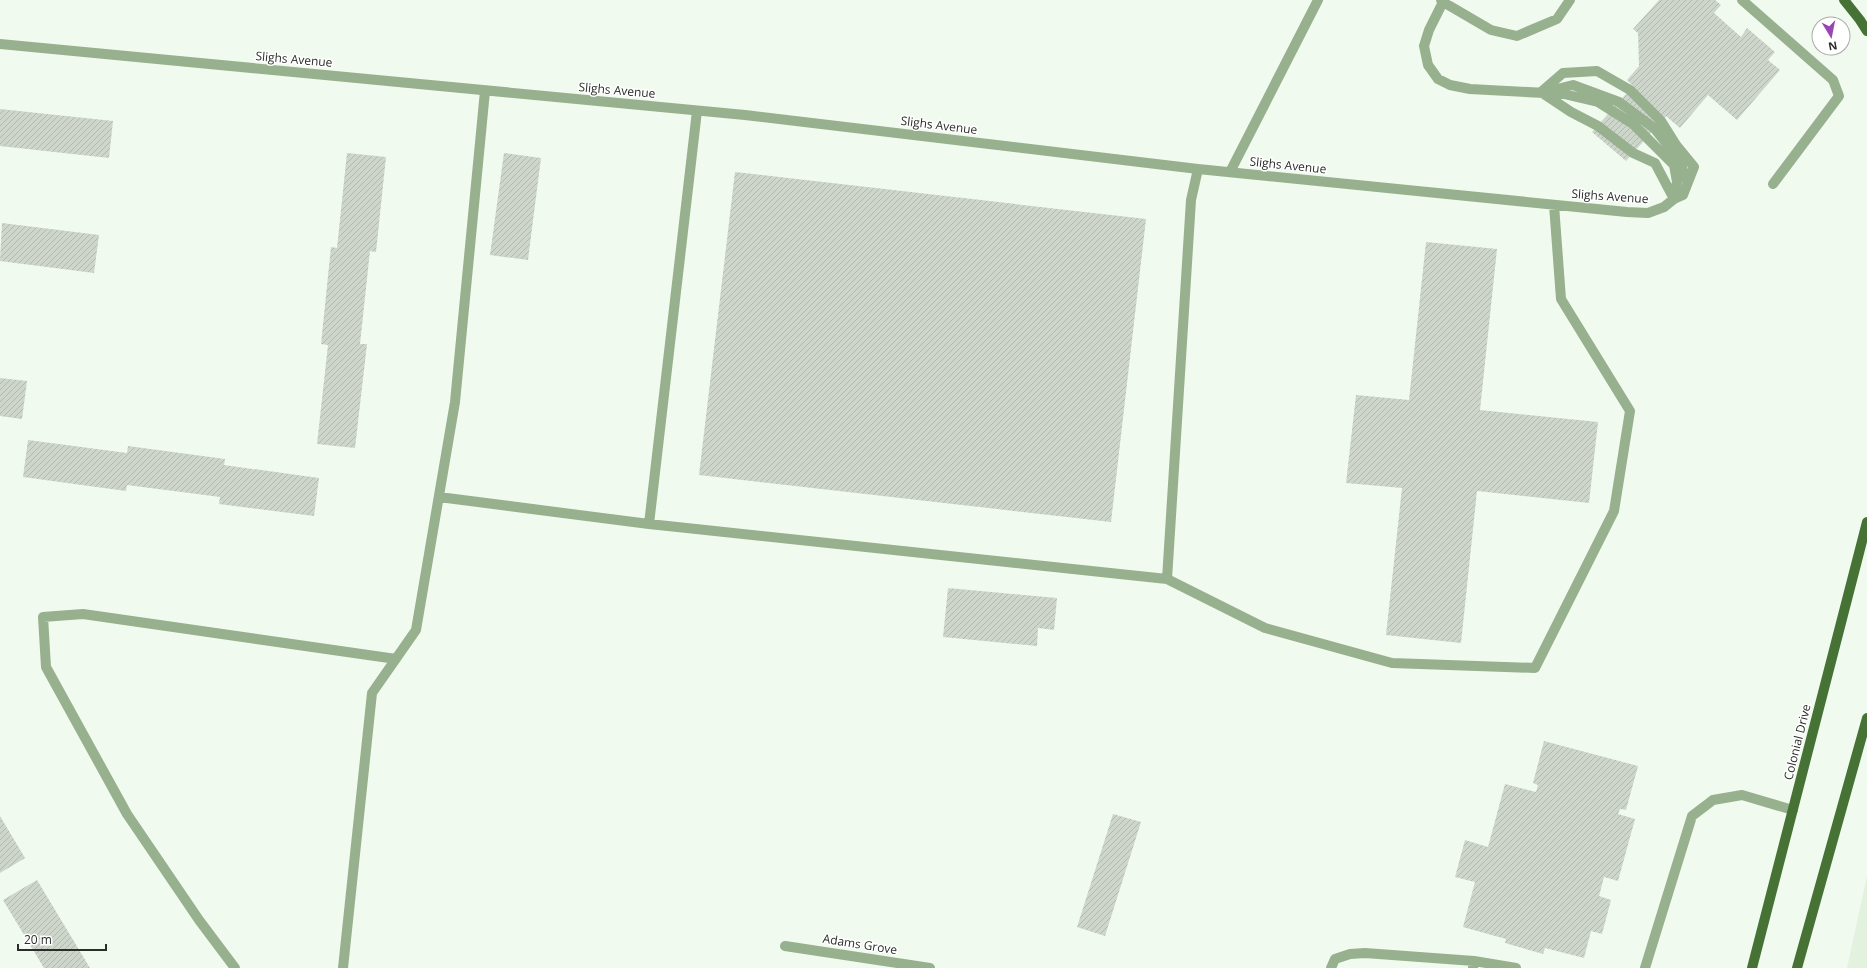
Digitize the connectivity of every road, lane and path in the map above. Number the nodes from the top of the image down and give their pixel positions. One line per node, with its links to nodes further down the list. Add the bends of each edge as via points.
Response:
1 (1318, 0): 12 (street, Slighs Avenue)
2 (1570, 0): 5 (street, via 1557,19 1517,36 1490,30)
3 (1742, 0): 13 (street, via 1833,80 1839,96)
4 (1844, 0): 6 (main road)
5 (1443, 1): 9 (street, via 1424,46 1428,66 1438,79 1450,85 1470,89)
6 (1867, 31)
7 (0, 44): 8 (street, Slighs Avenue)
8 (485, 91): 10 (street, Slighs Avenue); 16 (street, via 455,402)
9 (1541, 92): 14 (street, via 1598,126 1633,153 1655,163); 14 (street, via 1564,94 1598,102 1633,124 1674,165 1677,182); 14 (street, Slighs Avenue, via 1563,73 1597,71 1630,90 1661,120 1676,145 1694,167 1683,195)
10 (697, 111): 11 (street, Slighs Avenue); 18 (street)
11 (1198, 169): 12 (street, Slighs Avenue); 19 (street, via 1191,200)
12 (1230, 172): 15 (street, Slighs Avenue)
13 (1773, 184)
14 (1674, 199): 15 (street, Slighs Avenue, via 1664,207 1648,213)
15 (1554, 205): 19 (street, via 1562,299 1630,411 1614,511 1535,668 1392,663 1265,628)
16 (439, 497): 18 (street); 20 (street, via 416,630)
17 (1867, 522): 22 (main road, Colonial Drive)
18 (650, 524): 19 (street)
19 (1167, 579)
20 (396, 659): 26 (street, via 83,614 43,617 46,667 127,814); 27 (street, via 372,693)
21 (1867, 718): 33 (main road)
22 (1793, 810): 31 (street, via 1742,795 1713,800 1692,816); 32 (main road, Colonial Drive)
23 (786, 946): 25 (street, Adams Grove)
24 (1474, 964): 29 (street, via 1365,953 1335,959); 30 (street)
25 (888, 965): 28 (street, Adams Grove)
26 (234, 968)
27 (344, 968)
28 (930, 968)
29 (1330, 968)
30 (1516, 968)
31 (1645, 968)
32 (1752, 968)
33 (1797, 968)

